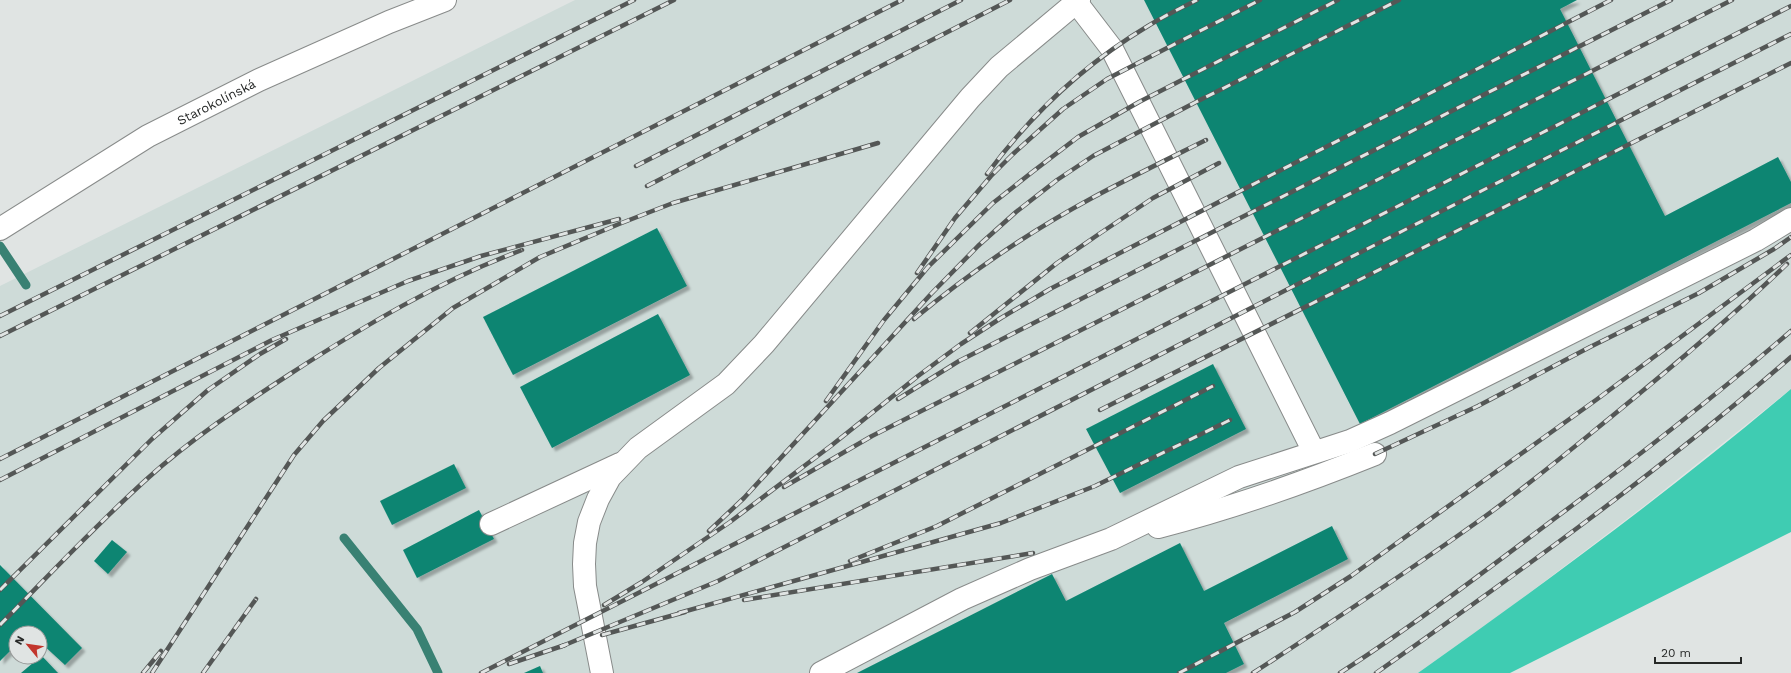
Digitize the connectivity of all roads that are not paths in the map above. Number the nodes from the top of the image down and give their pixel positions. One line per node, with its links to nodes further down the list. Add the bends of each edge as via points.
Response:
1 (445, 0): 4 (street, Starokolínská, via 259,80 148,136)
2 (1078, 1): 5 (street, via 1112,49); 7 (street, via 999,67 970,98 764,344 726,384 638,448)
3 (1791, 219): 5 (street, via 1756,240 1390,423)
4 (3, 227)
5 (1314, 452): 9 (street, via 1239,477)
6 (1375, 454): 9 (street, via 1290,488 1206,515)
7 (621, 464): 8 (street); 11 (street, via 610,477 598,499 589,522 585,543 585,586)
8 (491, 524)
9 (1111, 539): 10 (street); 12 (street, via 1030,569 962,599)
10 (1033, 553)
11 (602, 673)
12 (821, 673)

